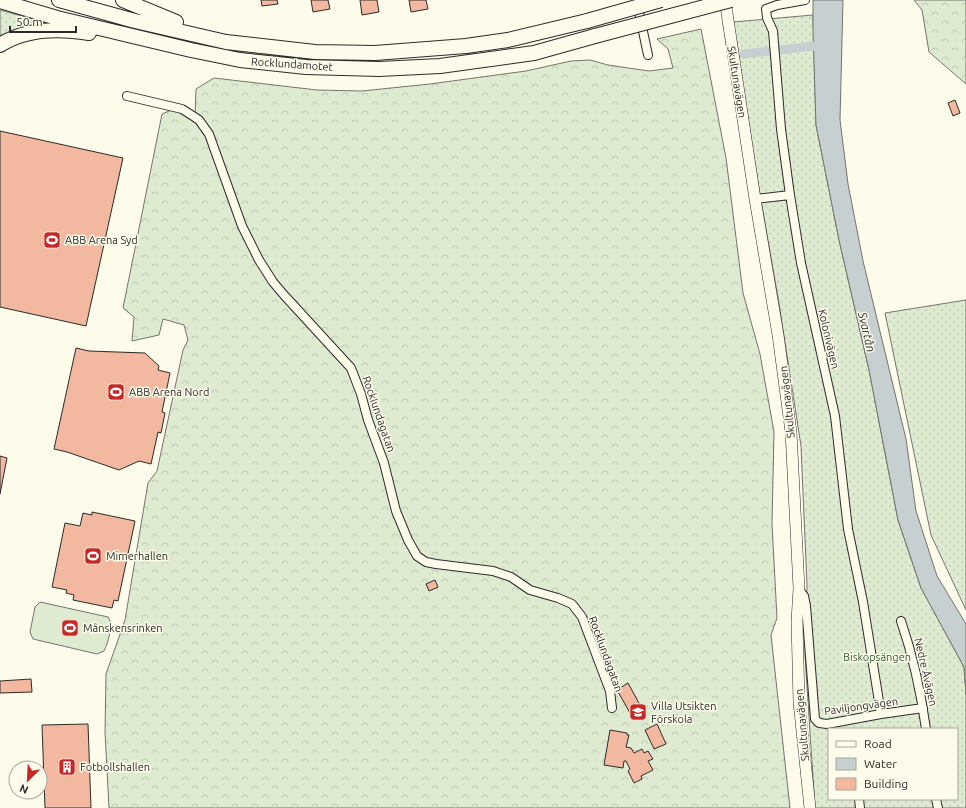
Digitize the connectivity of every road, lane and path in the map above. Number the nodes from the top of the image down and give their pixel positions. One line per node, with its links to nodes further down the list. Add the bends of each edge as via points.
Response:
1 (59, 0): 9 (highway, via 130,19)
2 (637, 0): 12 (street)
3 (661, 0): 9 (highway, bridge, via 508,40 375,53 315,52 226,42)
4 (725, 0): 15 (street, Skultunavägen)
5 (731, 0): 10 (highway, Rocklundamotet, bridge, via 534,53 440,66 306,66 240,60)
6 (805, 0): 14 (street, Kolonivägen, via 766,9 773,31 781,129)
7 (0, 1): 10 (highway)
8 (128, 2): 9 (highway)
9 (160, 22)
10 (125, 38): 11 (highway, via 48,30 16,37)
11 (0, 45)
12 (648, 55)
13 (127, 96): 18 (street, Rocklundagatan, via 182,109 193,116 209,134 242,226 259,260 284,295 351,368 384,463 396,511 413,551 426,562 501,573 530,590 572,604 582,617 610,690)
14 (790, 195): 15 (street); 20 (street, Kolonivägen, via 801,263 835,416 848,529)
15 (755, 199): 16 (street, Skultunavägen, via 788,401)
16 (799, 590): 21 (street, Paviljongvägen, via 804,596 806,606 815,719 819,723); 23 (street, Skultunavägen, via 799,702)
17 (901, 622): 19 (street, Nedre Åvägen)
18 (612, 708)
19 (923, 708): 20 (street, Paviljongvägen); 22 (street, Nedre Åvägen)
20 (881, 714): 21 (street, Paviljongvägen)
21 (849, 725)
22 (926, 728)
23 (810, 808)

